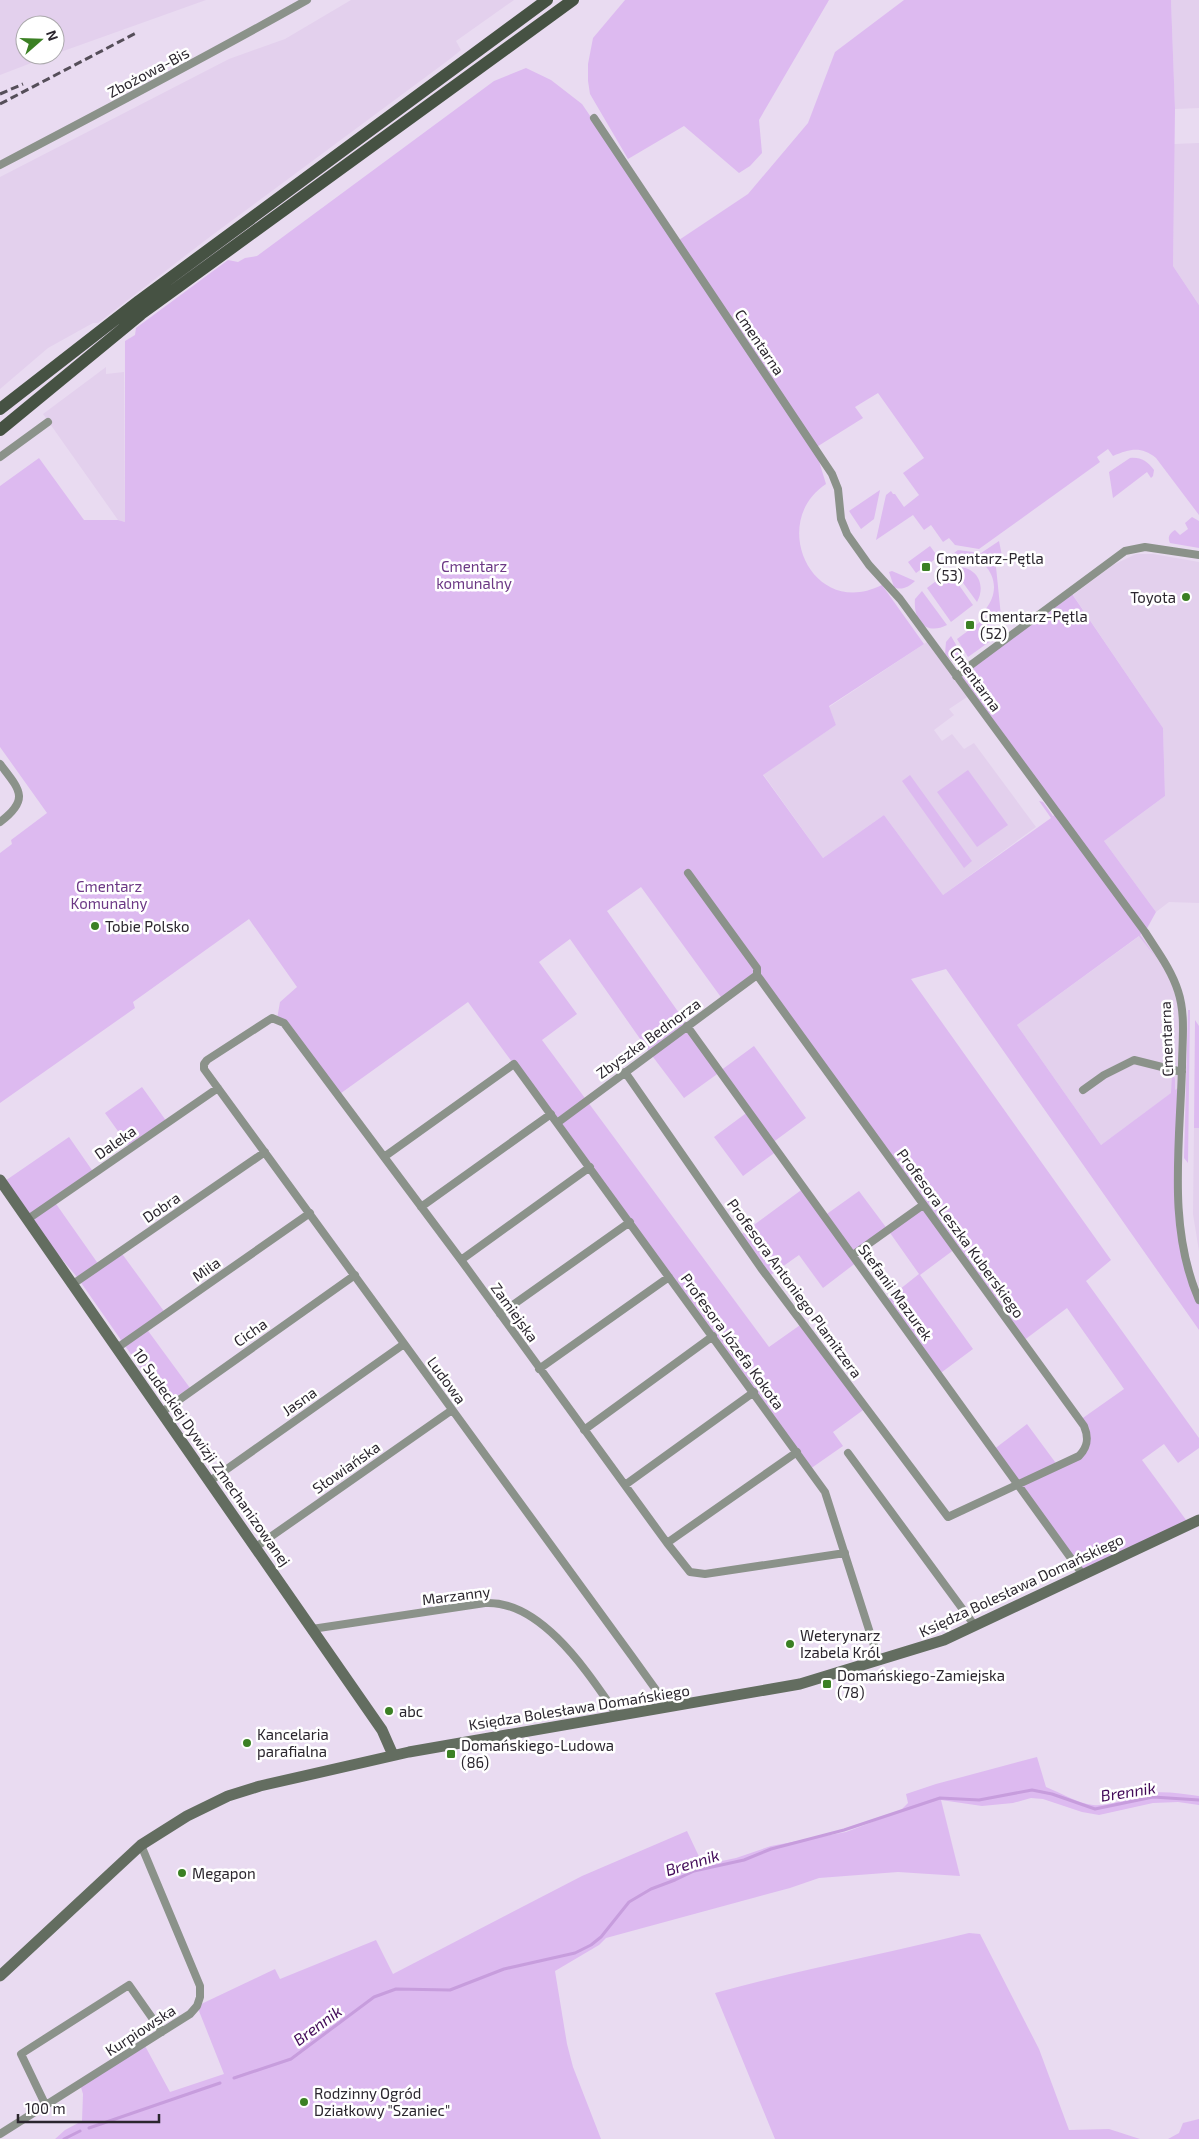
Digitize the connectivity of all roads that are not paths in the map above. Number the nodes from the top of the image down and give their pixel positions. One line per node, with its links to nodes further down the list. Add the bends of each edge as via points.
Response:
1 (307, 0): 5 (street, Zbożowa-Bis, via 225,47)
2 (548, 0): 6 (main road, via 139,301)
3 (573, 0): 8 (main road, via 142,314)
4 (594, 118): 11 (street, Cmentarna, via 832,474 847,534)
5 (0, 164)
6 (0, 409)
7 (48, 422): 9 (street)
8 (0, 430)
9 (0, 457)
10 (1199, 555): 11 (street, via 1145,547 1125,552)
11 (956, 676): 19 (street, Cmentarna, via 1145,932 1168,968 1182,1007)
12 (0, 764): 13 (street, via 17,787 19,798 16,809)
13 (0, 822)
14 (688, 873): 15 (street, Profesora Leszka Kuberskiego, via 757,968)
15 (757, 975): 16 (street, Zbyszka Bednorza); 28 (street, Profesora Leszka Kuberskiego)
16 (687, 1026): 18 (street, Zbyszka Bednorza); 33 (street, Stefanii Mazurek)
17 (204, 1069): 20 (street, Ludowa); 25 (street, Zamiejska, via 207,1060 272,1018 277,1019 284,1023)
18 (625, 1072): 23 (street, Zbyszka Bednorza); 53 (street, Profesora Antoniego Plamitzera, via 761,1268)
19 (1182, 1072): 21 (street, via 1134,1060); 38 (street, Cmentarna, via 1179,1226 1186,1262)
20 (218, 1088): 24 (street, Ludowa); 31 (street, Daleka)
21 (1083, 1090)
22 (551, 1114): 23 (street, Profesora Józefa Kokota); 25 (street, Profesora Józefa Kokota, via 514,1064); 29 (street)
23 (557, 1123): 26 (street, Profesora Józefa Kokota)
24 (265, 1152): 30 (street, Ludowa); 37 (street, Dobra)
25 (384, 1158): 29 (street, Zamiejska)
26 (590, 1167): 32 (street, Profesora Józefa Kokota); 34 (street)
27 (0, 1180): 31 (main road, 10 Sudeckiej Dywizji Zmechanizowanej)
28 (924, 1205): 33 (street); 52 (street, Profesora Leszka Kuberskiego, via 1086,1431 1086,1447 1079,1456)
29 (421, 1207): 34 (street, Zamiejska)
30 (310, 1213): 35 (street, Ludowa); 42 (street, Miła)
31 (28, 1219): 37 (main road, 10 Sudeckiej Dywizji Zmechanizowanej)
32 (630, 1222): 36 (street, Profesora Józefa Kokota); 39 (street)
33 (853, 1256): 52 (street, Stefanii Mazurek)
34 (461, 1260): 39 (street, Zamiejska)
35 (355, 1275): 41 (street, Ludowa); 46 (street, Cicha)
36 (669, 1277): 40 (street, Profesora Józefa Kokota); 43 (street)
37 (73, 1284): 42 (main road, 10 Sudeckiej Dywizji Zmechanizowanej)
38 (1199, 1300)
39 (500, 1314): 43 (street, Zamiejska)
40 (713, 1336): 44 (street, Profesora Józefa Kokota); 47 (street)
41 (404, 1344): 45 (street, Ludowa); 50 (street, Jasna)
42 (118, 1348): 46 (main road, 10 Sudeckiej Dywizji Zmechanizowanej)
43 (539, 1369): 47 (street, Zamiejska)
44 (754, 1392): 48 (street, Profesora Józefa Kokota); 51 (street)
45 (452, 1410): 56 (street, Słowiańska); 62 (street, Ludowa, via 631,1654)
46 (162, 1412): 50 (main road, 10 Sudeckiej Dywizji Zmechanizowanej)
47 (584, 1430): 51 (street, Zamiejska)
48 (797, 1452): 55 (street); 57 (street, Profesora Józefa Kokota, via 826,1492)
49 (848, 1453): 59 (street)
50 (210, 1481): 56 (main road, 10 Sudeckiej Dywizji Zmechanizowanej)
51 (625, 1485): 55 (street, Zamiejska)
52 (1018, 1485): 53 (street, Profesora Leszka Kuberskiego); 58 (street, Stefanii Mazurek)
53 (948, 1518)
54 (1199, 1520): 58 (main road, Księdza Bolesława Domańskiego)
55 (667, 1543): 57 (street, Zamiejska, via 686,1568 696,1574)
56 (256, 1547): 60 (main road, 10 Sudeckiej Dywizji Zmechanizowanej)
57 (845, 1553): 61 (street, Profesora Józefa Kokota)
58 (1083, 1575): 59 (main road, Księdza Bolesława Domańskiego)
59 (975, 1626): 61 (main road, Księdza Bolesława Domańskiego, via 944,1640)
60 (312, 1629): 63 (street, Marzanny, via 485,1603 503,1604 528,1616 571,1650); 64 (main road, 10 Sudeckiej Dywizji Zmechanizowanej, via 384,1733)
61 (878, 1661): 62 (main road, Księdza Bolesława Domańskiego, via 792,1686)
62 (666, 1708): 63 (main road, Księdza Bolesława Domańskiego)
63 (615, 1716): 64 (main road, Księdza Bolesława Domańskiego)
64 (394, 1755): 65 (main road, Księdza Bolesława Domańskiego, via 232,1794 186,1816)
65 (141, 1845): 66 (main road, Księdza Bolesława Domańskiego); 67 (street, Kurpiowska, via 200,1986 197,2006)
66 (0, 1976)
67 (162, 2032): 68 (street, Kurpiowska); 68 (street, via 129,1985 21,2054)
68 (46, 2106): 69 (street, Kurpiowska)
69 (0, 2134)

